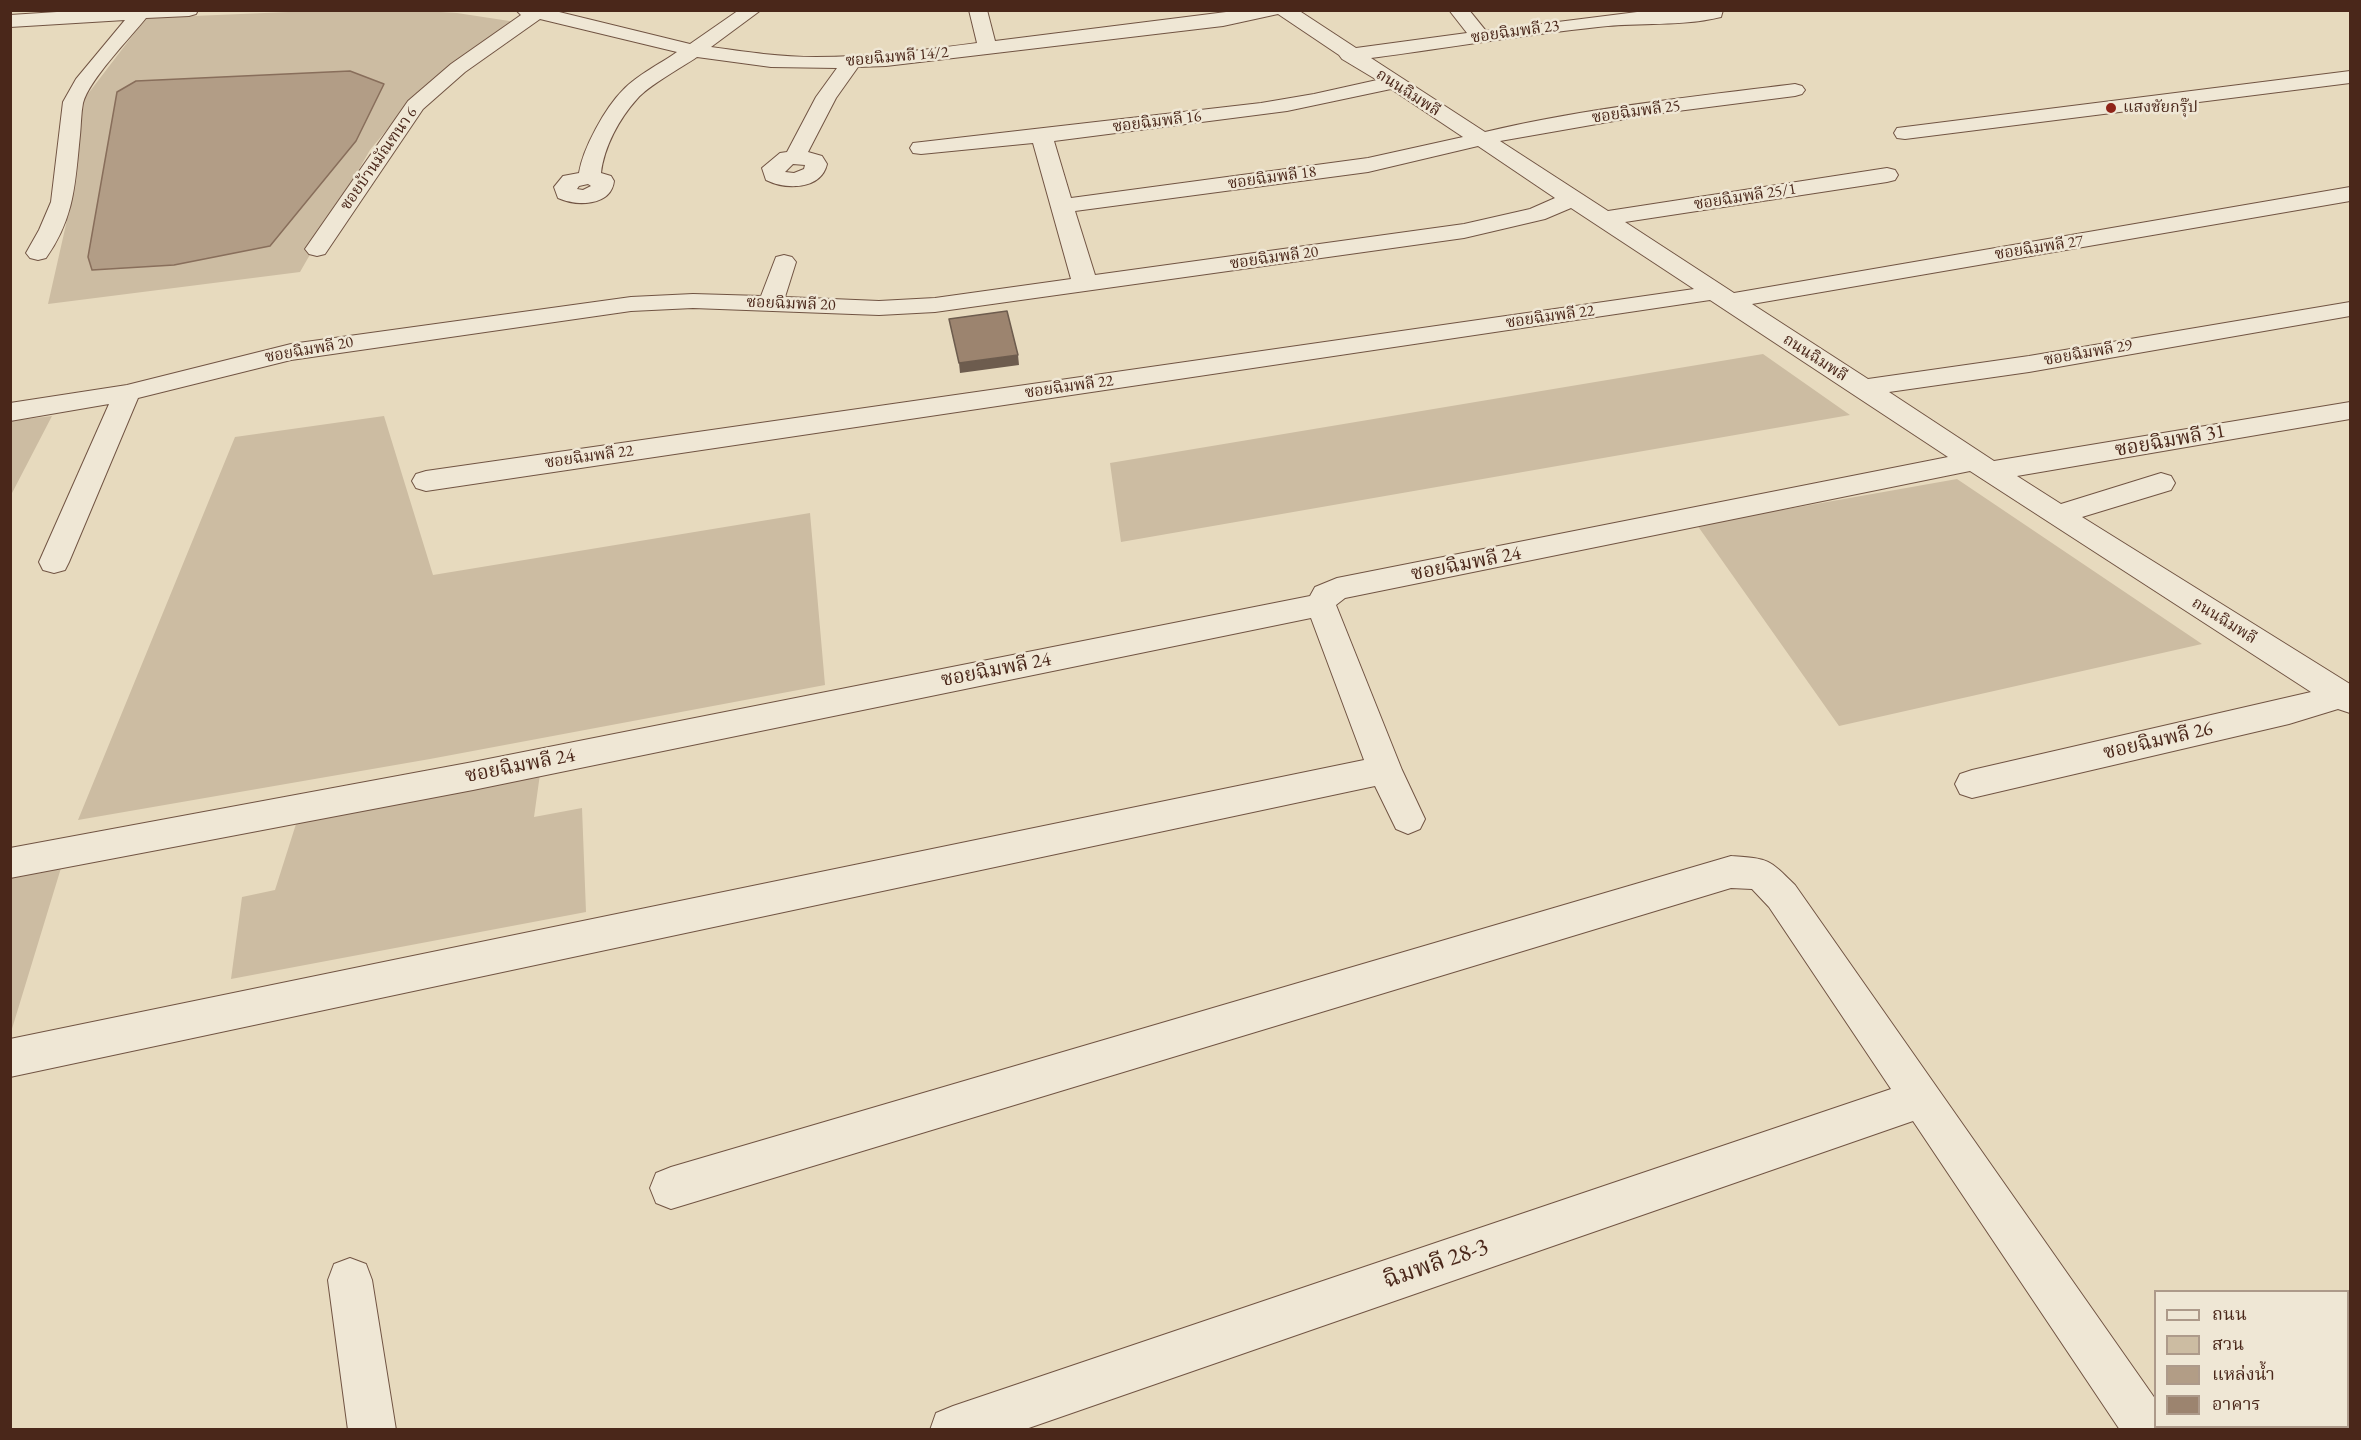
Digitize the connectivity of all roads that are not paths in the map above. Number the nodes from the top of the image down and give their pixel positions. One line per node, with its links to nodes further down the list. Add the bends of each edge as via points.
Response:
1 (189, 10): 9 (street)
2 (752, 10): 14 (street)
3 (978, 10): 13 (street)
4 (1272, 10): 13 (street, ซอยฉิมพลี 14/2)
5 (1284, 10): 15 (street, ถนนฉิมพลี)
6 (1458, 10): 12 (street)
7 (1714, 10): 10 (street, ซอยฉิมพลี 23, via 1691,18)
8 (540, 12): 14 (street, ซอยฉิมพลี 14/2); 31 (street, ซอยบ้านมัณฑนา 6, via 458,68 415,105)
9 (140, 14): 11 (street); 32 (street, via 83,83 74,102 62,202)
10 (1593, 16): 12 (street, ซอยฉิมพลี 23)
11 (10, 21)
12 (1480, 36): 15 (street, ซอยฉิมพลี 23)
13 (988, 48): 16 (street, ซอยฉิมพลี 14/2)
14 (692, 50): 16 (street, ซอยฉิมพลี 14/2, via 771,61); 26 (street, via 630,94 605,131 592,158)
15 (1349, 55): 18 (street, ถนนฉิมพลี)
16 (852, 62): 24 (street, via 826,97)
17 (2350, 77): 20 (street)
18 (1392, 82): 21 (street, ซอยฉิมพลี 16, via 1315,102); 22 (street, ถนนฉิมพลี)
19 (1795, 90): 22 (street, ซอยฉิมพลี 25, via 1654,108)
20 (1905, 133)
21 (1042, 136): 23 (street, ซอยฉิมพลี 16); 29 (street)
22 (1479, 138): 28 (street, ถนนฉิมพลี); 29 (street, ซอยฉิมพลี 18, via 1368,165)
23 (921, 148)
24 (795, 157)
25 (1887, 175): 30 (street, ซอยฉิมพลี 25/1)
26 (589, 177)
27 (2350, 194): 35 (street, ซอยฉิมพลี 27)
28 (1572, 199): 30 (street, ถนนฉิมพลี); 34 (street, ซอยฉิมพลี 20, via 1537,214 1464,231)
29 (1063, 206): 34 (street)
30 (1602, 219): 35 (street, ถนนฉิมพลี)
31 (317, 249)
32 (38, 253)
33 (784, 262): 36 (street)
34 (1085, 284): 36 (street, ซอยฉิมพลี 20, via 935,305 879,308)
35 (1720, 296): 38 (street, ถนนฉิมพลี); 43 (street, ซอยฉิมพลี 22, via 1696,296)
36 (771, 303): 39 (street, ซอยฉิมพลี 20, via 632,304 373,339 291,352)
37 (2350, 309): 38 (street, ซอยฉิมพลี 29)
38 (1862, 388): 42 (street, ถนนฉิมพลี)
39 (127, 393): 41 (street, ซอยฉิมพลี 20); 46 (street)
40 (2350, 410): 42 (street, ซอยฉิมพลี 31)
41 (10, 412)
42 (1982, 466): 45 (street, ถนนฉิมพลี); 47 (street, ซอยฉิมพลี 24, via 1337,589 1326,595)
43 (426, 481)
44 (2161, 483): 45 (street)
45 (2057, 515): 48 (street, ถนนฉิมพลี)
46 (54, 562)
47 (1321, 604): 49 (street); 52 (street, ซอยฉิมพลี 24, via 484,774)
48 (2347, 698): 50 (street, ซอยฉิมพลี 26)
49 (1385, 770): 51 (street); 53 (street)
50 (1972, 784)
51 (1408, 819)
52 (10, 863)
53 (10, 1058)
54 (1920, 1099): 55 (street, via 1782,896 1761,874 1731,872); 58 (street, ฉิมพลี 28-3); 59 (street)
55 (671, 1188)
56 (350, 1280): 57 (street)
57 (372, 1430)
58 (952, 1430)
59 (2148, 1430)

